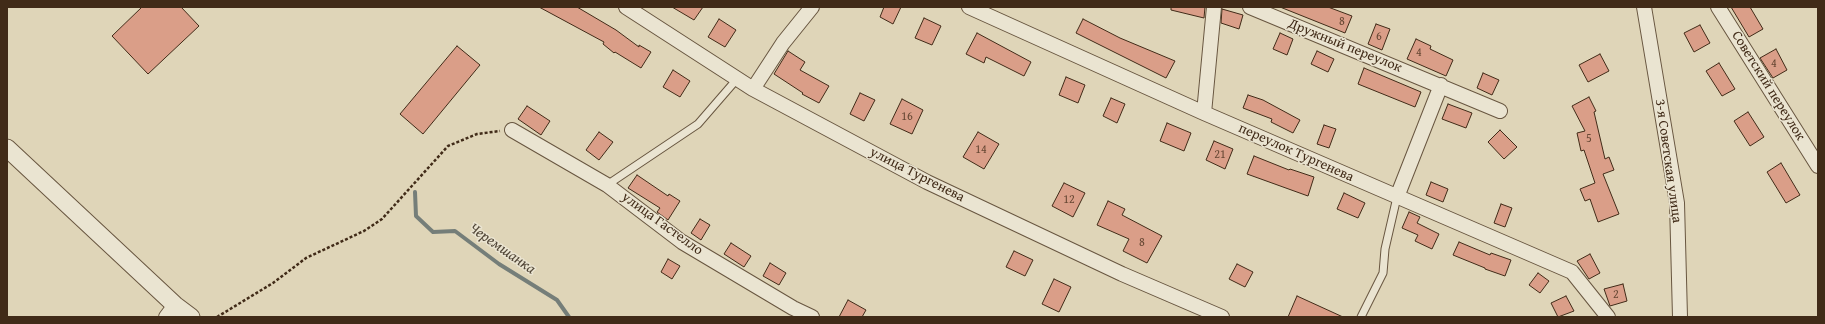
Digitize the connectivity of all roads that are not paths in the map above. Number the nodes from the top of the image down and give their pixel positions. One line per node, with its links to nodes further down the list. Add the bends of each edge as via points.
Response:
1 (626, 7): 8 (street, улица Тургенева)
2 (812, 7): 10 (street, via 783,43)
3 (969, 7): 12 (street, переулок Тургенева)
4 (1214, 7): 12 (street)
5 (1250, 7): 9 (street, Дружный переулок)
6 (1644, 7): 24 (street, 3-я Советская улица, via 1677,203)
7 (1718, 7): 15 (street, Советский переулок)
8 (737, 79): 10 (street, улица Тургенева); 16 (lane, via 698,124)
9 (1441, 85): 11 (street, Дружный переулок); 17 (street)
10 (753, 89): 21 (street, улица Тургенева, via 927,182 1122,274)
11 (1500, 111)
12 (1204, 112): 17 (street, переулок Тургенева)
13 (512, 130): 16 (street, улица Гастелло)
14 (7, 148): 18 (street)
15 (1818, 166)
16 (607, 185): 20 (street, улица Гастелло, via 682,242)
17 (1397, 197): 22 (lane, via 1385,249 1383,273); 23 (street, переулок Тургенева, via 1572,272)
18 (170, 311): 19 (street)
19 (191, 317)
20 (812, 317)
21 (1222, 317)
22 (1360, 317)
23 (1608, 317)
24 (1680, 317)

